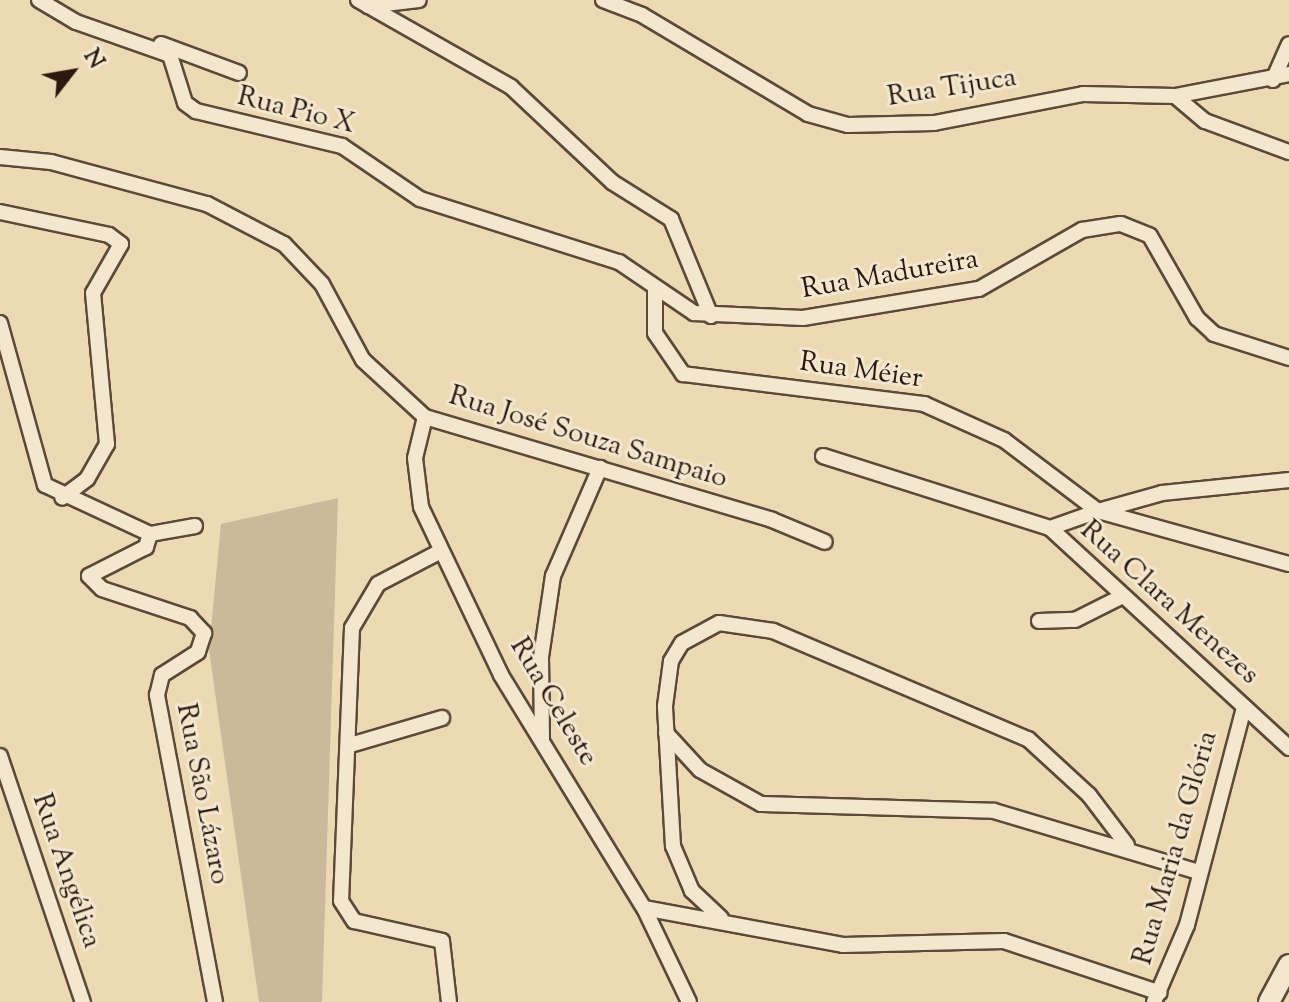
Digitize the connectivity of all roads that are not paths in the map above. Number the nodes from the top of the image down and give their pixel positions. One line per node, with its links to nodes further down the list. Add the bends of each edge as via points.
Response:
1 (39, 0): 6 (street, Rua Pio X)
2 (419, 0): 4 (street)
3 (603, 0): 10 (street, Rua Tijuca, via 642,15 831,123 934,123 1083,94)
4 (363, 3): 15 (street, via 511,87 612,182 671,219)
5 (1289, 44): 9 (street)
6 (141, 46): 7 (street, via 165,45); 14 (street, Rua Pio X, via 176,62 182,96 196,111 342,146 420,199 619,262)
7 (239, 73)
8 (1289, 74): 9 (street, Rua Tijuca)
9 (1273, 80): 10 (street, Rua Tijuca)
10 (1175, 96): 11 (street, via 1205,121)
11 (1289, 152)
12 (0, 157): 18 (street, Rua José Souza Sampaio, via 51,162 207,204 284,244 322,284 363,360)
13 (0, 212): 22 (street, via 109,235 121,244 93,293 107,444 87,479)
14 (655, 289): 15 (street, Rua Madureira, via 674,304); 23 (street, Rua Méier, via 655,333 683,374 924,404 1004,440)
15 (711, 316): 17 (street, Rua Madureira, via 803,318 979,289 1082,230 1121,224 1150,236 1197,318 1214,334)
16 (0, 323): 22 (street, via 39,473)
17 (1289, 358)
18 (425, 417): 20 (street, Rua José Souza Sampaio); 28 (street, Rua Celeste, via 415,486)
19 (823, 456): 25 (street)
20 (600, 468): 27 (street, Rua José Souza Sampaio); 35 (street, via 553,576 541,657)
21 (1289, 480): 23 (street, via 1162,493)
22 (62, 498): 26 (street)
23 (1098, 511): 25 (street); 29 (street)
24 (195, 526): 26 (street)
25 (1050, 528): 30 (street, Rua Clara Menezes)
26 (150, 534): 46 (street, Rua São Lázaro, via 146,547 89,576 102,589 190,618 204,633 198,652 162,675 157,695)
27 (825, 542)
28 (441, 551): 35 (street, Rua Celeste, via 501,675); 36 (street, via 398,570 363,603 352,628)
29 (1289, 564)
30 (1119, 598): 31 (street, via 1062,624); 32 (street, Rua Clara Menezes)
31 (1039, 621)
32 (1244, 707): 37 (street, Rua Clara Menezes); 40 (street, Rua Maria da Glória)
33 (442, 718): 36 (street)
34 (666, 733): 39 (street, via 700,770 761,804 994,811); 39 (street, via 671,661 682,643 719,623 748,622 1028,739 1089,795); 42 (street, via 673,846 692,891)
35 (542, 739): 41 (street, Rua Celeste)
36 (350, 745): 47 (street, via 346,912 365,924 434,935 448,952)
37 (1289, 748)
38 (0, 756): 45 (street, Rua Angélica)
39 (1127, 845): 40 (street)
40 (1195, 871): 44 (street, Rua Maria da Glória, via 1187,925)
41 (644, 908): 42 (street); 48 (street, Rua Celeste)
42 (721, 918): 44 (street, via 843,945 1004,941)
43 (1289, 965): 49 (street)
44 (1157, 998)
45 (83, 1002)
46 (215, 1002)
47 (449, 1002)
48 (689, 1002)
49 (1269, 1002)

